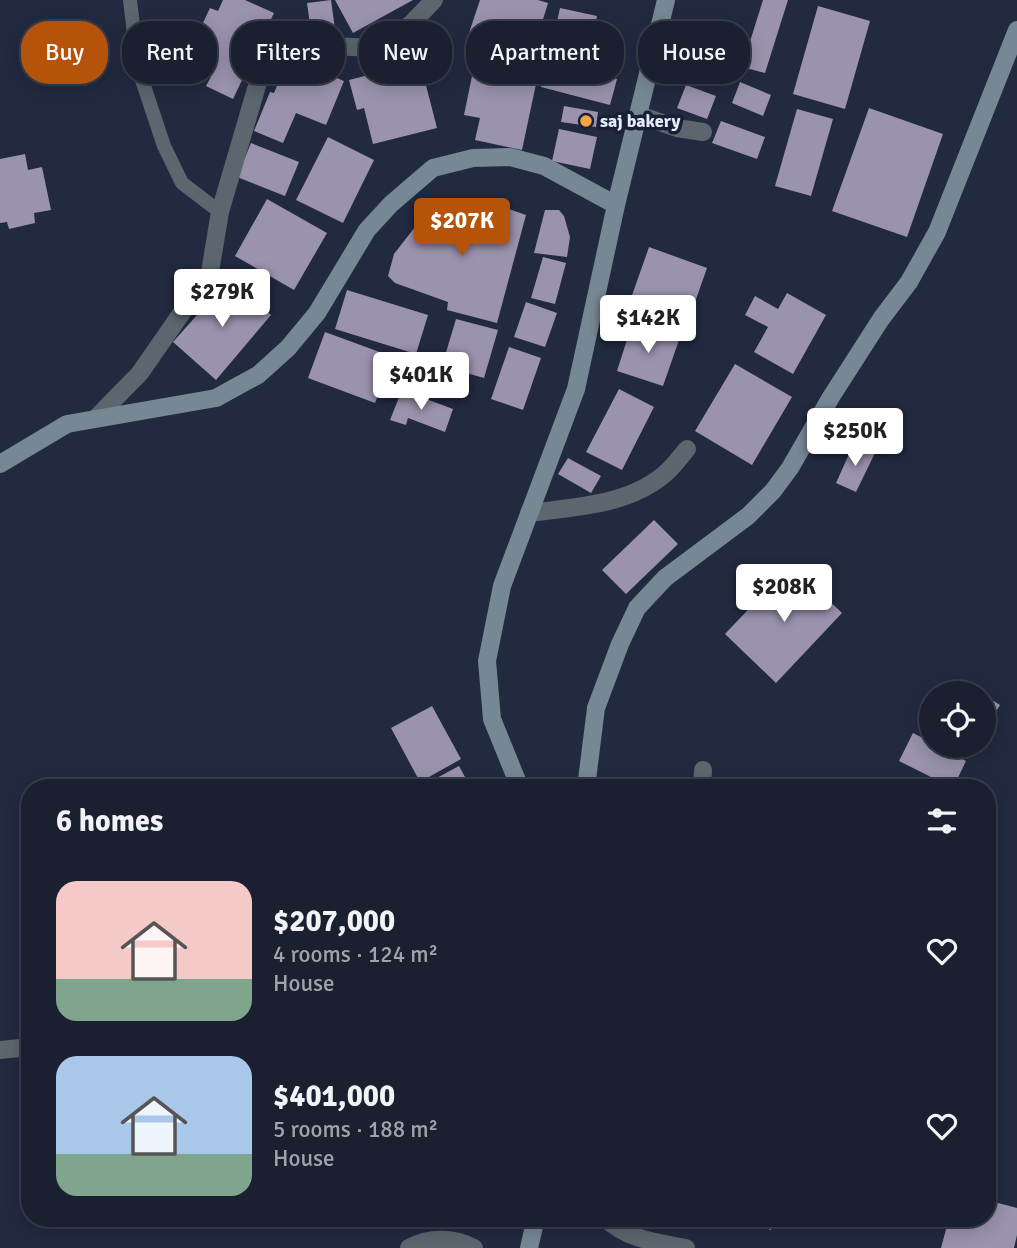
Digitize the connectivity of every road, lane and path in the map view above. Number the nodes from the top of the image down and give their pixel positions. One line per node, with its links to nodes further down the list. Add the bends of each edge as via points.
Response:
1 (130, 0): 8 (lane, via 138,68 164,146 182,183)
2 (434, 0): 8 (street, via 411,24 374,48 288,44 261,72)
3 (666, 0): 5 (main road)
4 (1017, 30): 14 (main road, via 937,232 790,468 748,516 665,578 636,608 596,708)
5 (639, 115): 6 (street); 7 (main road)
6 (703, 132)
7 (616, 205): 9 (main road, via 544,166 510,157 473,158 433,168 367,230 317,313 258,376 216,398); 12 (main road, via 576,389)
8 (220, 212): 9 (street, via 210,272 140,373)
9 (97, 417): 11 (main road, via 67,424)
10 (687, 449): 12 (street, via 661,476 616,500)
11 (0, 464)
12 (529, 513): 13 (main road, via 502,586 487,661 492,719)
13 (516, 779)
14 (587, 779)
15 (21, 1048): 16 (street)
16 (0, 1050)
17 (534, 1227): 21 (main road)
18 (615, 1227): 22 (street, via 649,1241)
19 (409, 1248): 20 (street, via 430,1239)
20 (474, 1248)
21 (529, 1248)
22 (686, 1248)

